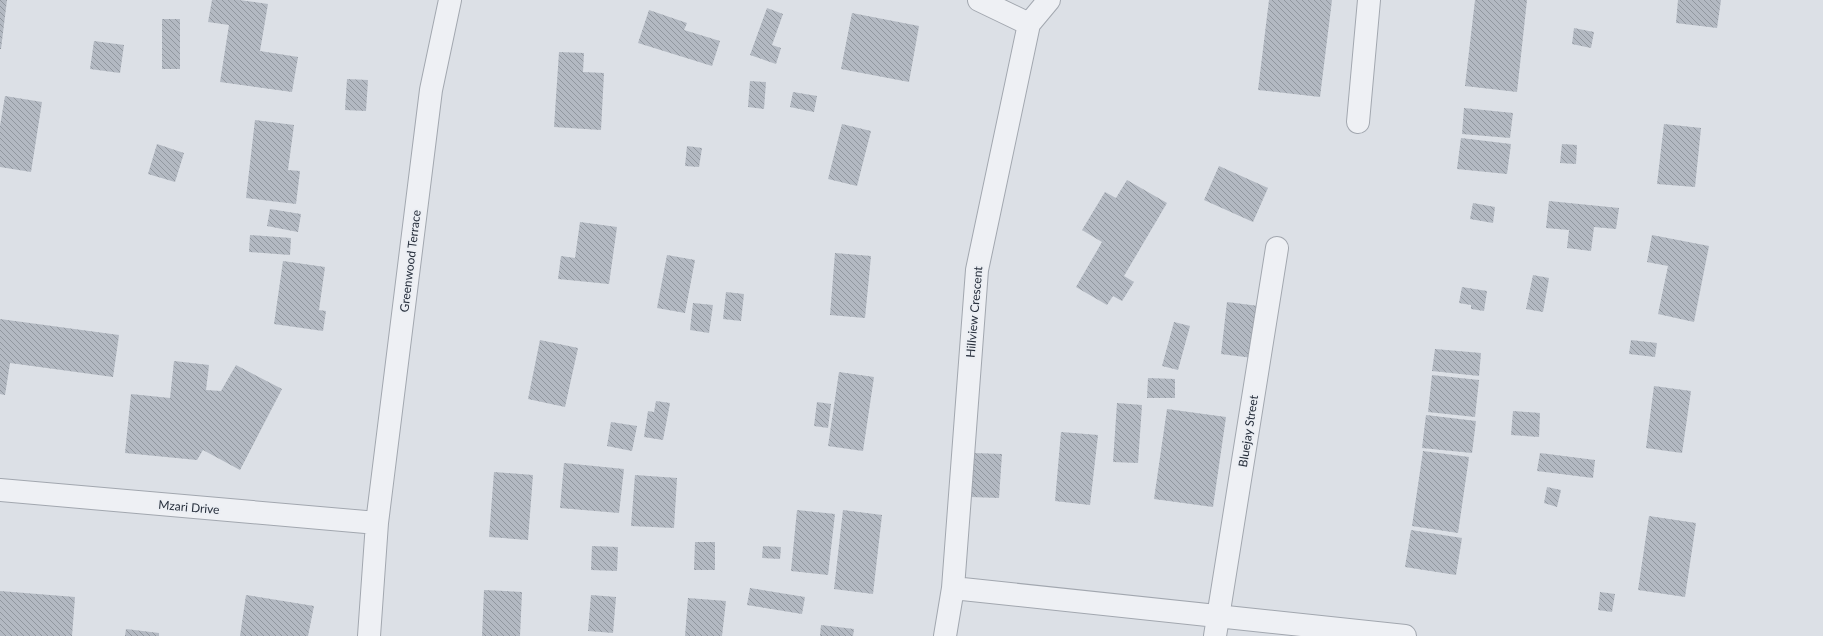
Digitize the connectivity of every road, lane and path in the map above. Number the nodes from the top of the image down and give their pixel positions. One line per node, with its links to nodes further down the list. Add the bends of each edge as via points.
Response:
1 (450, 0): 9 (street, Greenwood Terrace, via 431,90)
2 (979, 0): 5 (street)
3 (1049, 0): 5 (street, Hillview Crescent)
4 (1369, 0): 6 (street)
5 (1029, 24): 10 (street, Hillview Crescent, via 977,270)
6 (1358, 122)
7 (1277, 248): 11 (street, Bluejay Street)
8 (0, 490): 9 (street, Mzari Drive)
9 (377, 523): 12 (street, Greenwood Terrace)
10 (953, 588): 11 (street); 13 (street, Hillview Crescent)
11 (1217, 626): 14 (street)
12 (369, 636)
13 (945, 636)
14 (1405, 636)

